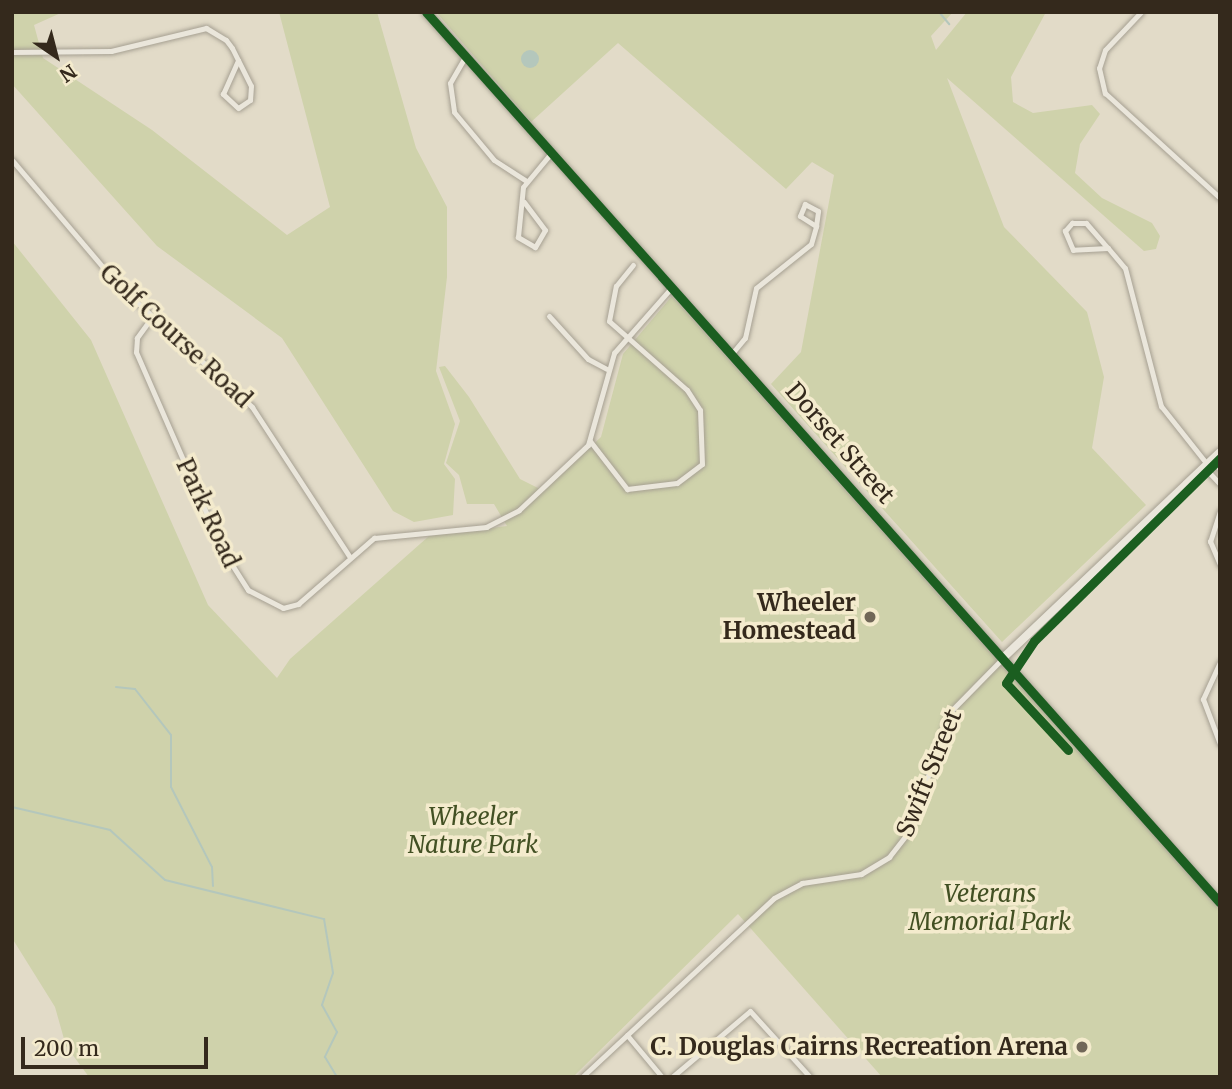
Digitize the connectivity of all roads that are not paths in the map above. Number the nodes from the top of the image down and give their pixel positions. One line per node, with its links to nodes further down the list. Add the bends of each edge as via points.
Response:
1 (426, 12): 4 (street, Dorset Street)
2 (1141, 12): 9 (street, via 1105,50 1099,68 1104,93)
3 (12, 52): 5 (street, via 111,51 206,27 223,35)
4 (466, 57): 6 (street, Dorset Street); 8 (street, via 450,83 454,112 494,160)
5 (238, 60): 5 (street, via 253,92 238,108 223,94)
6 (552, 152): 8 (street); 14 (street, Dorset Street)
7 (12, 160): 16 (street, Golf Course Road)
8 (525, 180): 10 (street)
9 (1220, 198)
10 (524, 202): 10 (street, via 518,237 536,247 545,230)
11 (816, 226): 11 (street, via 818,208 805,204 800,216); 18 (street, via 807,249 756,288 745,338)
12 (1108, 248): 12 (street, via 1083,222 1065,231 1073,250); 22 (street, via 1130,279 1161,407)
13 (633, 265): 17 (street, via 609,307 609,321)
14 (674, 285): 17 (street); 18 (street, Dorset Street)
15 (549, 316): 19 (street, via 588,359)
16 (152, 317): 26 (street, Golf Course Road, via 253,407); 26 (street, Park Road, via 137,338 138,357 243,583 272,607 293,607)
17 (623, 338): 19 (street); 20 (street, via 687,390 700,410 702,464 677,484 627,489)
18 (734, 351): 28 (street, Dorset Street)
19 (607, 369): 20 (street)
20 (590, 441): 26 (street, Park Road, via 502,522 388,534)
21 (1220, 452): 22 (street, Swift Street)
22 (1207, 464): 23 (street); 24 (street); 28 (street, Swift Street)
23 (1220, 470)
24 (1220, 484)
25 (1220, 511): 27 (street, via 1210,541)
26 (349, 556)
27 (1220, 565)
28 (1003, 658): 31 (street, Dorset Street); 32 (street, Swift Street, via 949,713 915,817 895,851 861,874 810,881 774,898)
29 (1220, 662): 30 (street, via 1203,699)
30 (1220, 744)
31 (1220, 903)
32 (627, 1035): 33 (street, Swift Street); 34 (street)
33 (582, 1077)
34 (662, 1077)
35 (672, 1077): 36 (street, via 750,1011)
36 (810, 1077)

